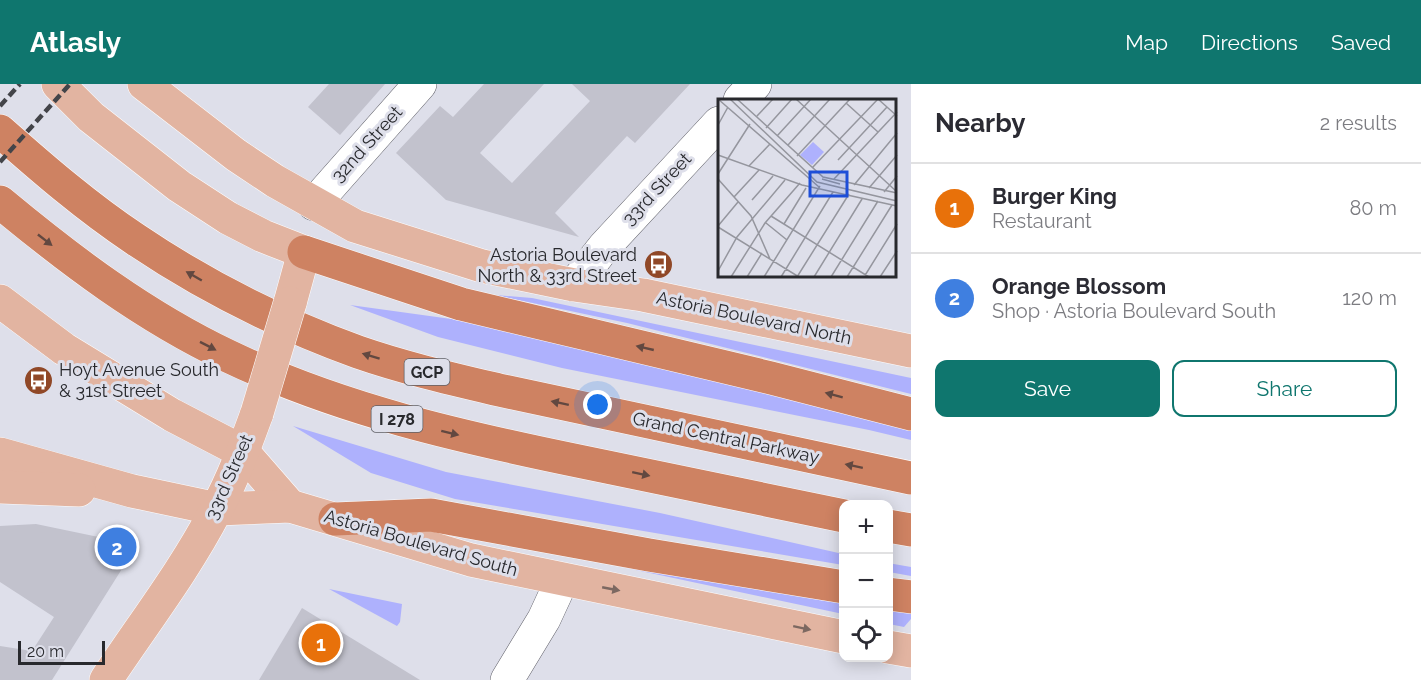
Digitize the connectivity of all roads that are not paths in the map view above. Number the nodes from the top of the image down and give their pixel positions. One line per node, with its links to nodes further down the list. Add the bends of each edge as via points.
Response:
1 (58, 84): 10 (main road, via 91,117 179,186 228,218)
2 (144, 84): 9 (main road, Astoria Boulevard North, via 236,155)
3 (420, 84): 9 (street, 32nd Street)
4 (755, 84): 5 (street)
5 (741, 99)
6 (718, 124): 11 (street, 33rd Street)
7 (0, 131): 17 (highway, Grand Central Parkway / GCP, one-way to 7, via 464,382 358,352 214,288 172,263 99,214)
8 (0, 202): 22 (highway, I 278, one-way to 22, via 86,271 142,308 227,356 289,384 345,404 460,435)
9 (314, 204): 11 (main road, Astoria Boulevard North, via 355,226 482,266)
10 (304, 252): 14 (highway, one-way to 10, via 461,304); 15 (main road, 33rd Street, bridge)
11 (574, 285): 13 (main road, Astoria Boulevard North, via 643,295)
12 (0, 301): 15 (main road, via 64,349 172,415)
13 (911, 351)
14 (911, 414)
15 (243, 452): 20 (main road); 21 (main road, 33rd Street)
16 (0, 454): 19 (main road, Astoria Boulevard South)
17 (911, 478)
18 (0, 487): 19 (main road)
19 (132, 492): 21 (main road, Astoria Boulevard South)
20 (290, 506): 21 (main road, Astoria Boulevard South); 23 (main road, Astoria Boulevard South)
21 (217, 509): 33 (main road, 33rd Street)
22 (839, 515)
23 (335, 519): 26 (main road, Astoria Boulevard South, via 471,560); 27 (highway, via 431,514)
24 (893, 527): 25 (highway)
25 (911, 530)
26 (562, 580): 30 (main road, Astoria Boulevard South, one-way to 30); 34 (street, via 544,619)
27 (839, 586)
28 (893, 595): 29 (highway)
29 (911, 597)
30 (839, 636)
31 (893, 648): 32 (main road)
32 (911, 651)
33 (106, 680)
34 (507, 680)

